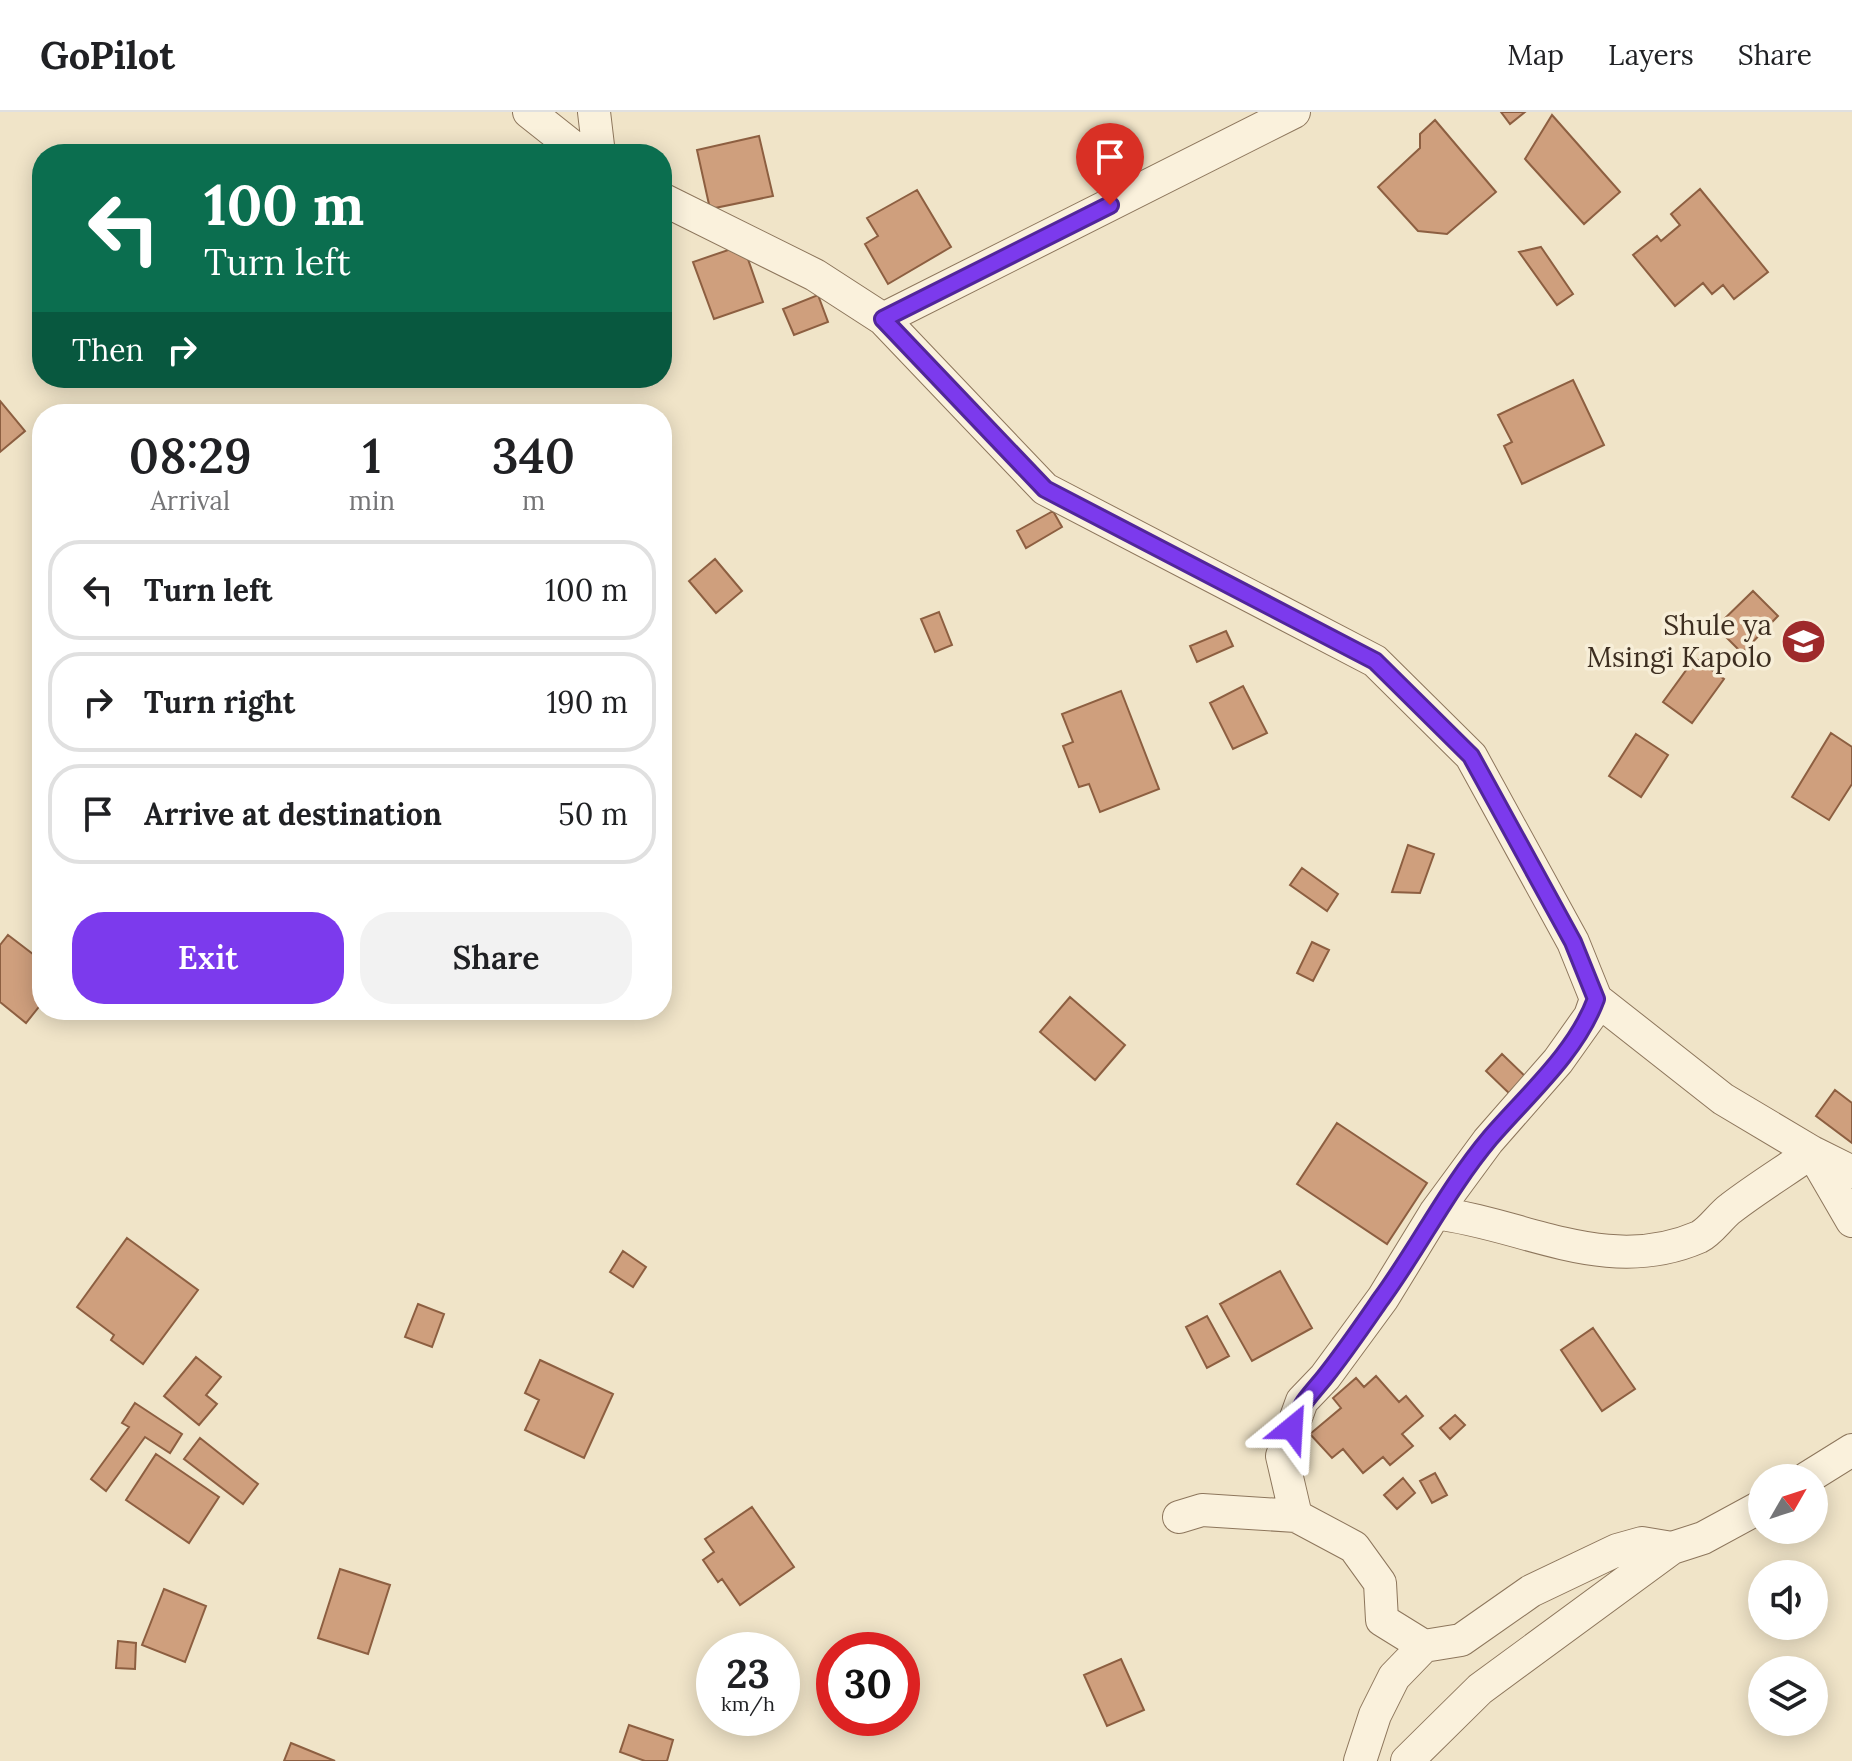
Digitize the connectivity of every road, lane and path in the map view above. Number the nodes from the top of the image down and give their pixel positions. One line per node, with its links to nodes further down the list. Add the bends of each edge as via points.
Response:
1 (529, 112): 4 (street)
2 (594, 112): 5 (street)
3 (1294, 112): 7 (street)
4 (569, 144)
5 (598, 144)
6 (672, 204): 7 (street, via 815,275)
7 (883, 319): 8 (street, via 1045,489 1375,661 1471,756 1573,942)
8 (1596, 999): 9 (street, via 1723,1099); 11 (street, via 1558,1061 1488,1141)
9 (1812, 1152): 10 (street); 11 (street, via 1744,1198 1701,1236 1656,1249 1619,1253 1577,1247 1471,1217); 12 (street)
10 (1852, 1172)
11 (1435, 1213): 16 (street, via 1383,1298 1302,1401 1282,1456)
12 (1852, 1221)
13 (1852, 1450): 14 (street)
14 (1828, 1465)
15 (1748, 1514): 18 (street)
16 (1296, 1516): 17 (street, via 1202,1510); 19 (street, via 1354,1547 1380,1583 1382,1620)
17 (1179, 1517)
18 (1672, 1548): 19 (street, via 1642,1543 1617,1550 1531,1591 1461,1640); 21 (street, via 1480,1689)
19 (1424, 1646): 20 (street, via 1394,1677)
20 (1360, 1761)
21 (1407, 1761)

